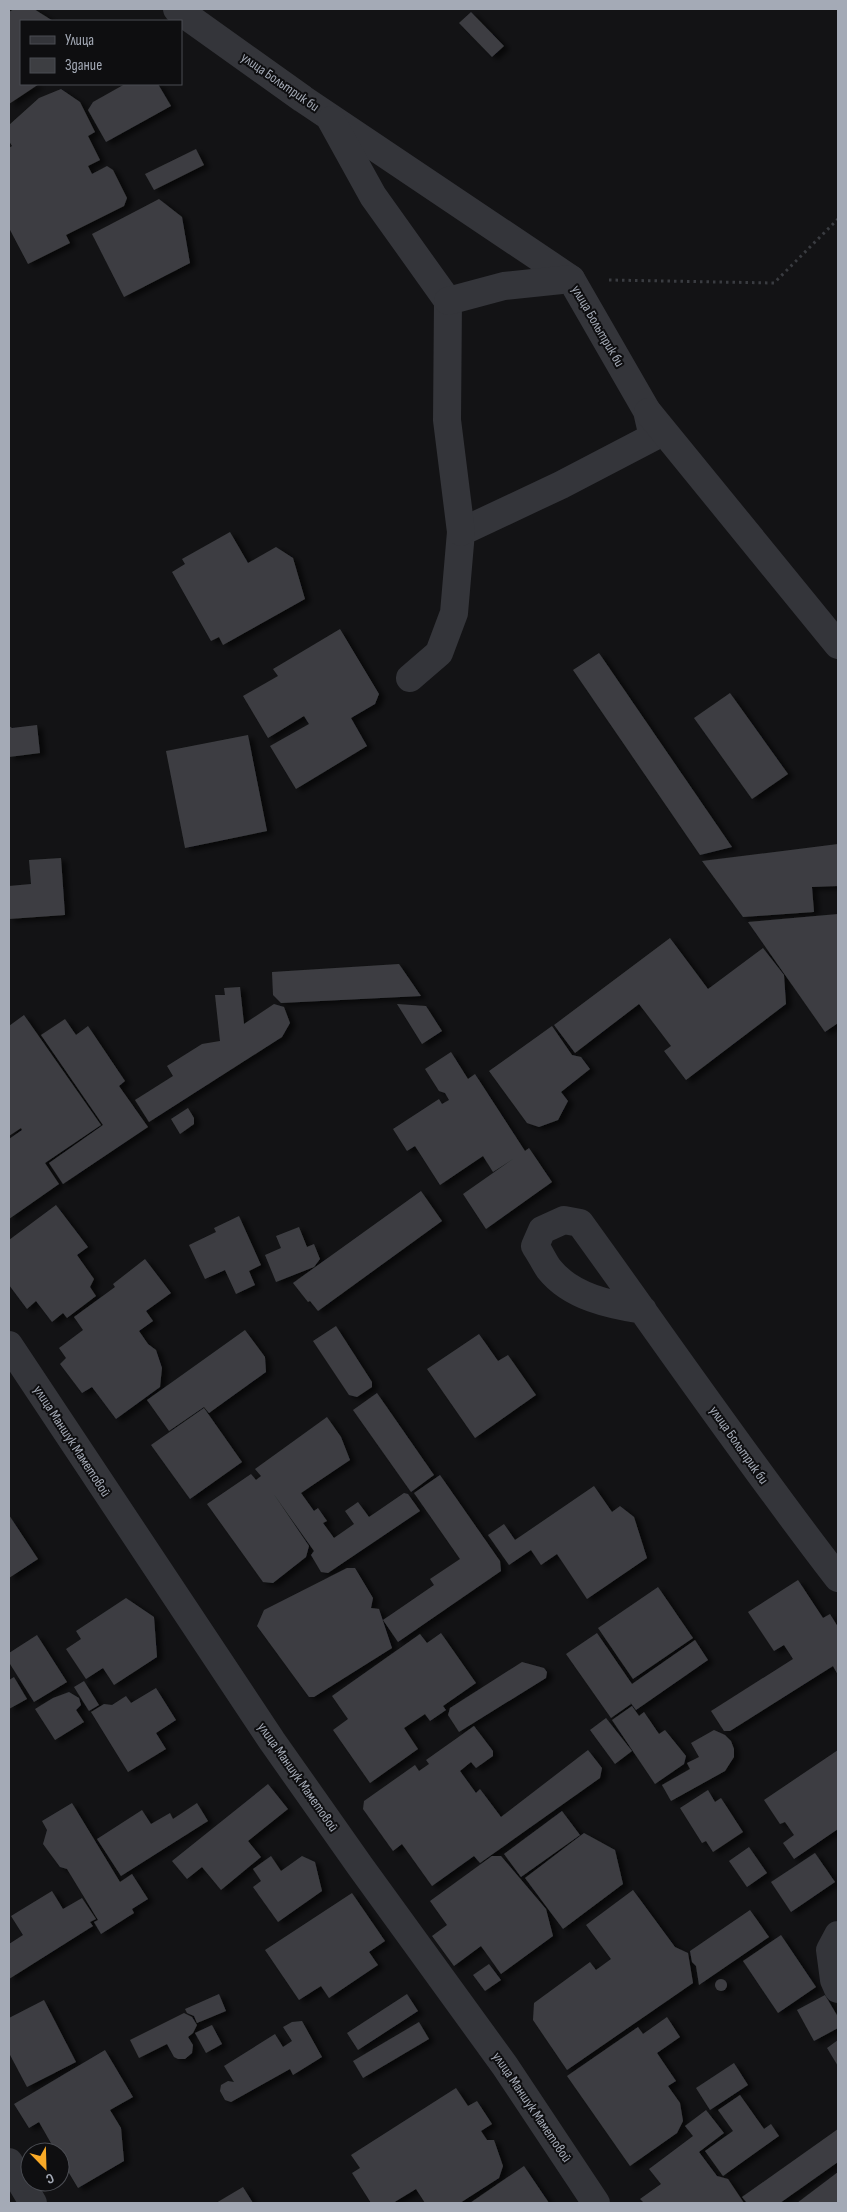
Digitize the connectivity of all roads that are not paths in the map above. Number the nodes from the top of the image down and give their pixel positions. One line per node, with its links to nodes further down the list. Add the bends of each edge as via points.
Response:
1 (177, 9): 2 (street, улица Больтрик би)
2 (329, 117): 3 (street, улица Больтрик би); 4 (street, via 374,196)
3 (571, 279): 4 (street, via 504,286); 5 (street, улица Больтрик би)
4 (448, 301): 6 (street, via 448,420)
5 (647, 410): 6 (street, улица Больтрик би, via 653,437); 7 (street)
6 (462, 532): 8 (street, via 454,613 439,653)
7 (838, 646)
8 (410, 678)
9 (643, 1310): 11 (street, улица Больтрик би, via 773,1494)
10 (9, 1344): 16 (street, улица Маншук Маметовой, via 278,1748 505,2066)
11 (838, 1578)
12 (838, 1935): 13 (street, via 830,1950)
13 (838, 1989)
14 (9, 2162): 15 (street)
15 (33, 2203)
16 (596, 2203)

